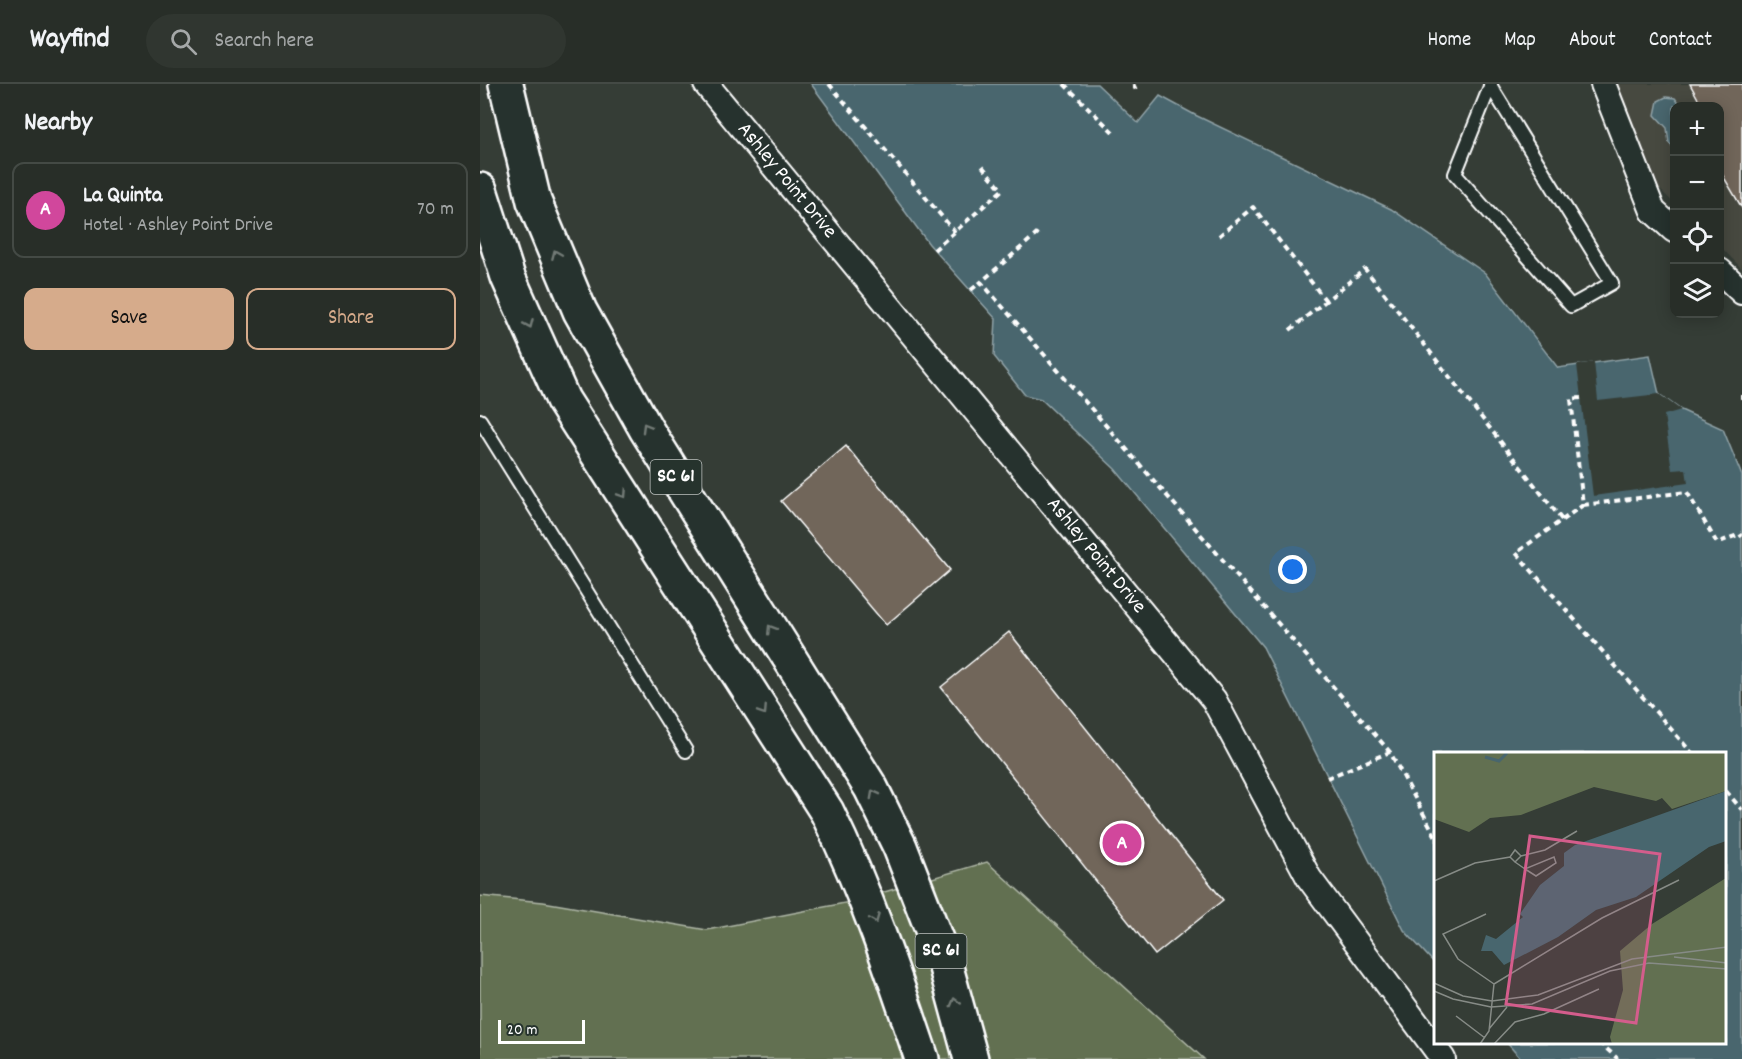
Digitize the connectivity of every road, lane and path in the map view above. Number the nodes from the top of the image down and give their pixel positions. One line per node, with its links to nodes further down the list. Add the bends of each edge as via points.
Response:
1 (506, 84): 37 (highway, SC 61, one-way to 1, via 944,960 900,847 871,788 646,429 580,311 534,201)
2 (705, 84): 38 (street, Ashley Point Drive, via 1214,699 1309,878)
3 (829, 84): 13 (path)
4 (1064, 84): 9 (path)
5 (1133, 84): 8 (path)
6 (1603, 84): 12 (street, via 1653,211)
7 (1491, 85): 7 (lane, via 1612,283 1570,306 1455,174)
8 (1137, 92)
9 (1115, 134)
10 (982, 166): 13 (path, via 1002,190)
11 (480, 190): 36 (highway, SC 61, one-way to 36, via 508,277 563,400 827,812 882,938)
12 (1670, 226)
13 (955, 232): 16 (path)
14 (1038, 233): 18 (path)
15 (1219, 236): 21 (path, via 1253,207)
16 (934, 250)
17 (1724, 276): 20 (street)
18 (981, 282): 19 (path); 29 (path)
19 (970, 290)
20 (1742, 292)
21 (1326, 301): 22 (path); 26 (path, via 1365,269)
22 (1290, 330)
23 (1581, 398): 25 (path, via 1570,399)
24 (480, 420): 28 (lane)
25 (1582, 505): 26 (path); 27 (path, via 1687,492 1718,543 1740,534)
26 (1562, 520): 30 (path, via 1516,553)
27 (1742, 537)
28 (686, 751)
29 (1390, 752): 31 (path); 34 (path)
30 (1691, 752)
31 (1327, 778)
32 (1727, 793): 33 (path)
33 (1742, 810)
34 (1434, 833)
35 (1601, 1044): 39 (path)
36 (922, 1059)
37 (971, 1059)
38 (1443, 1059)
39 (1618, 1059)

